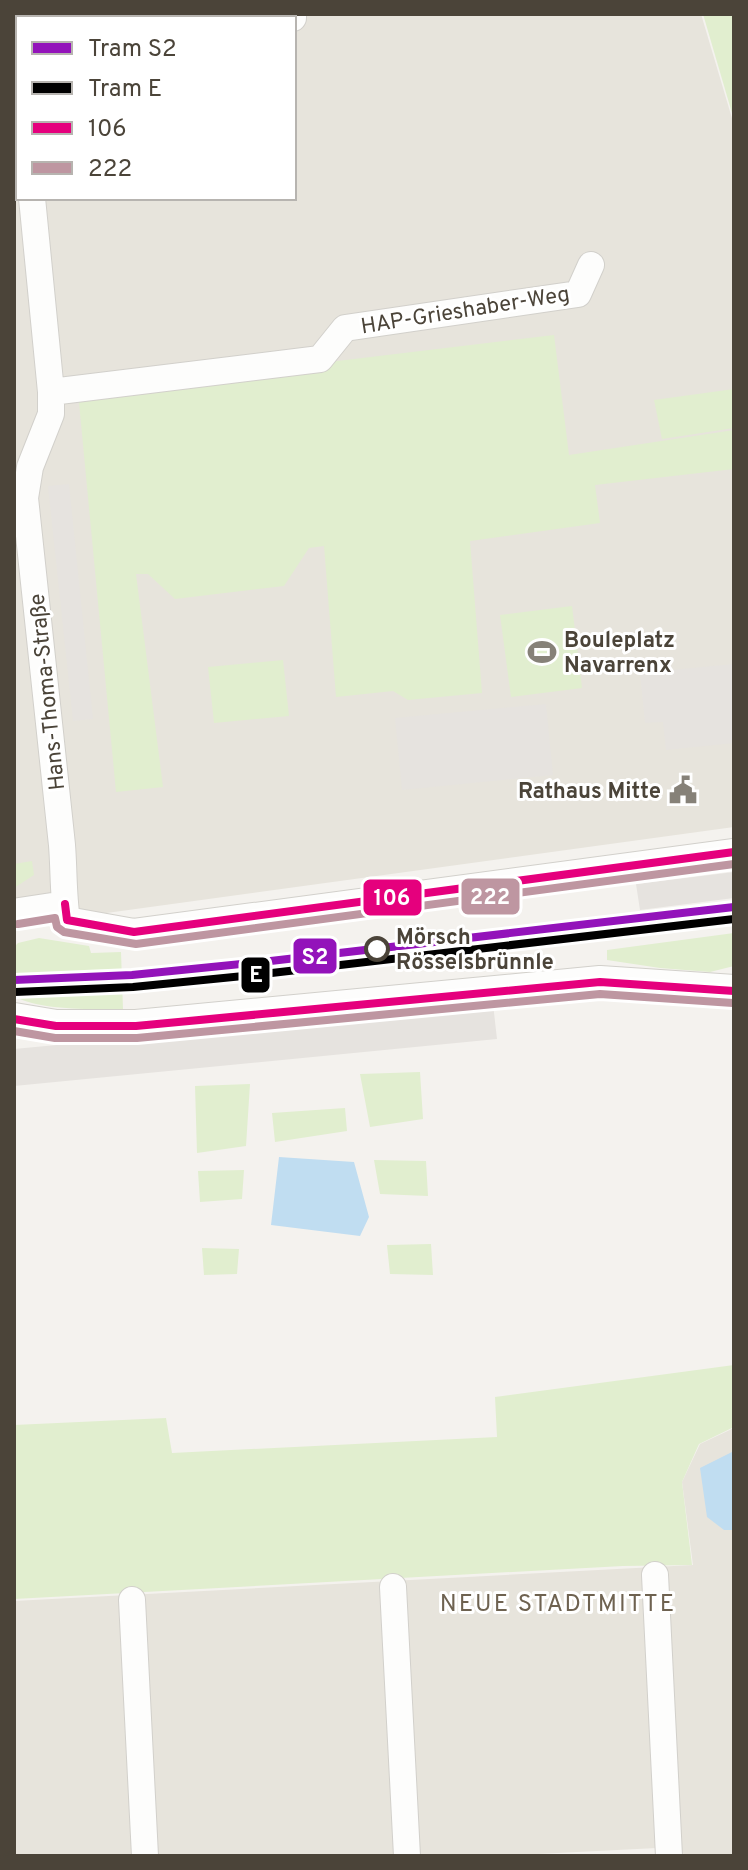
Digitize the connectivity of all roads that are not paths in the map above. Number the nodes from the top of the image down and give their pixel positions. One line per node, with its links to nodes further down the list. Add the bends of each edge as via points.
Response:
1 (32, 200): 3 (street, Hans-Thoma-Straße)
2 (591, 265): 3 (street, HAP-Grieshaber-Weg, via 578,294 345,328 320,359)
3 (51, 392): 5 (street, Hans-Thoma-Straße, via 51,414 30,467 25,498)
4 (734, 852): 5 (street, via 134,932 67,920)
5 (65, 904): 6 (street)
6 (14, 913)
7 (734, 991): 8 (street, via 600,982 136,1026 56,1026)
8 (14, 1019)
9 (655, 1575): 14 (street)
10 (393, 1587): 13 (street)
11 (132, 1600): 12 (street)
12 (145, 1856)
13 (407, 1856)
14 (669, 1856)

